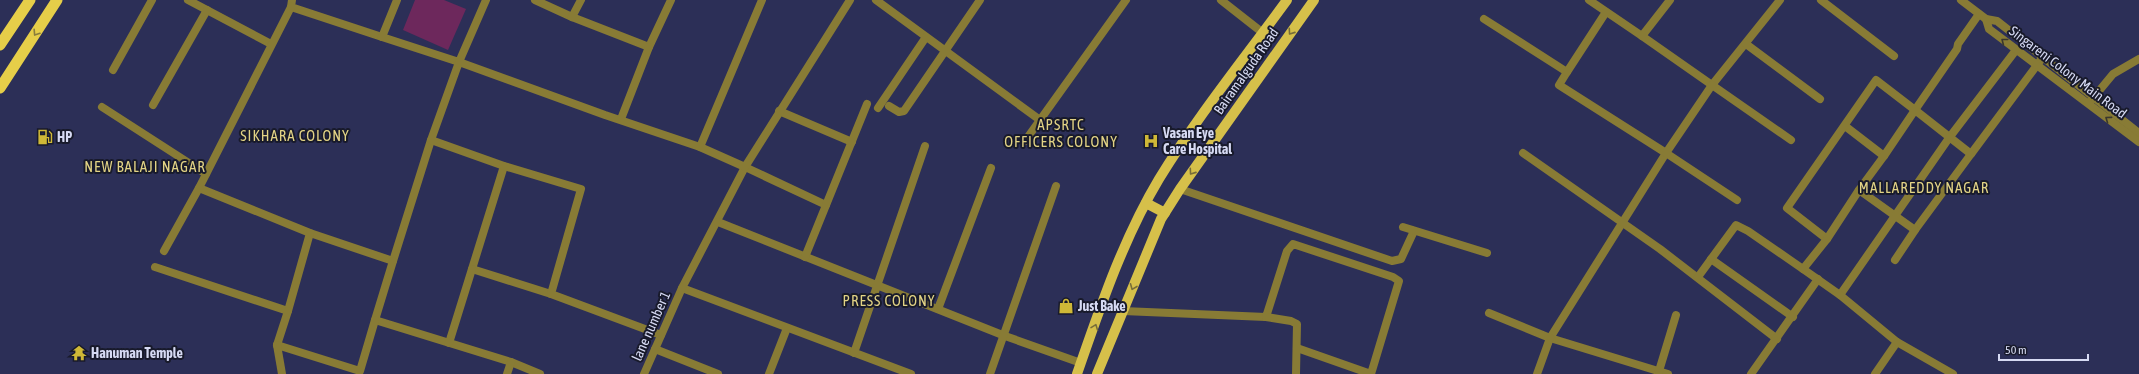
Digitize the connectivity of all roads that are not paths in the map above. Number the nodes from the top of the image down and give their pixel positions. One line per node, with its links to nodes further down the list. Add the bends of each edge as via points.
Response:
1 (30, 0): 35 (highway)
2 (56, 0): 47 (highway, one-way to 47)
3 (152, 0): 44 (street)
4 (188, 0): 24 (street)
5 (397, 0): 32 (street)
6 (486, 0): 42 (street)
7 (535, 0): 26 (street)
8 (581, 0): 26 (street)
9 (671, 0): 36 (street)
10 (762, 0): 69 (street)
11 (850, 0): 57 (street, lane number 1)
12 (876, 0): 31 (street)
13 (980, 0): 38 (street)
14 (1126, 0): 59 (street)
15 (1221, 0): 29 (street)
16 (1287, 0): 29 (main road, Bairamalguda Road)
17 (1314, 0): 80 (main road, Bairamalguda Road, one-way to 80)
18 (1589, 0): 25 (street)
19 (1670, 0): 30 (street)
20 (1780, 0): 34 (street)
21 (1821, 0): 39 (street)
22 (1962, 0): 27 (street, Singareni Colony Main Road)
23 (292, 4): 32 (street); 33 (street)
24 (208, 10): 33 (street); 52 (street)
25 (1606, 12): 30 (street); 45 (street)
26 (572, 17): 36 (street)
27 (1982, 17): 37 (street, Singareni Colony Main Road, one-way to 27, via 1989,29); 40 (street, Singareni Colony Main Road, via 1997,21); 56 (street)
28 (1484, 19): 45 (street)
29 (1263, 33): 83 (main road, Bairamalguda Road, via 1186,138)
30 (1642, 36): 46 (street)
31 (926, 37): 38 (street); 55 (street)
32 (382, 38): 42 (street)
33 (272, 44): 77 (street)
34 (1746, 44): 46 (street); 49 (street)
35 (0, 45)
36 (649, 48): 58 (street)
37 (2016, 50): 43 (street, Singareni Colony Main Road); 62 (street)
38 (945, 51): 53 (street, via 904,111 899,112); 59 (street)
39 (1894, 56)
40 (2043, 57): 43 (street); 48 (street, Singareni Colony Main Road)
41 (2139, 59): 48 (street, via 2113,74)
42 (459, 62): 58 (street, via 606,116); 63 (street)
43 (2036, 66): 51 (street, Singareni Colony Main Road); 72 (street)
44 (113, 70)
45 (1567, 72): 71 (street, via 1559,85)
46 (1712, 85): 64 (street); 71 (street)
47 (0, 88)
48 (2094, 98): 51 (street); 61 (street, Singareni Colony Main Road)
49 (1820, 99)
50 (867, 104): 66 (street)
51 (2088, 104): 67 (street, Singareni Colony Main Road, one-way to 51)
52 (153, 105)
53 (889, 106)
54 (102, 108): 77 (street)
55 (878, 108)
56 (1915, 110): 60 (street, via 1876,80); 62 (street); 73 (street)
57 (779, 111): 66 (street); 75 (street, lane number 1)
58 (621, 119): 69 (street)
59 (1040, 120): 65 (street)
60 (1845, 126): 73 (street); 93 (street, via 1787,208)
61 (2139, 133)
62 (1948, 138): 72 (street); 86 (street)
63 (431, 140): 74 (street); 99 (street)
64 (1791, 140)
65 (1025, 141)
66 (852, 142): 84 (street)
67 (2139, 142)
68 (925, 146): 105 (street)
69 (700, 147): 75 (street)
70 (1523, 152): 88 (street)
71 (1666, 153): 82 (street); 88 (street)
72 (1971, 154): 90 (street)
73 (1884, 156): 81 (street)
74 (504, 166): 102 (street); 107 (street, via 581,189)
75 (745, 167): 84 (street); 87 (street, lane number 1)
76 (991, 168): 110 (street)
77 (206, 174): 79 (street)
78 (1056, 186): 119 (street)
79 (199, 188): 92 (street); 94 (street)
80 (1180, 188): 85 (main road, Bairamalguda Road); 91 (street, via 1392,261 1401,259)
81 (1858, 190): 86 (street); 93 (street)
82 (1737, 200)
83 (1146, 203): 85 (main road); 129 (main road, Bairamalguda Road, one-way to 83, via 1118,265)
84 (826, 205): 96 (street)
85 (1165, 213): 111 (main road, Bairamalguda Road, one-way to 111)
86 (1893, 215): 90 (street); 108 (street)
87 (718, 222): 96 (street); 106 (street, lane number 1)
88 (1624, 222): 103 (street); 120 (street)
89 (1403, 228): 91 (street)
90 (1915, 230): 98 (street)
91 (1414, 231): 95 (street)
92 (310, 233): 99 (street); 109 (street)
93 (1827, 239): 101 (street)
94 (164, 251)
95 (1487, 253)
96 (805, 256): 105 (street)
97 (1711, 258): 101 (street, via 1736,225); 103 (street); 115 (street)
98 (1895, 260)
99 (393, 261): 116 (street)
100 (155, 267): 109 (street)
101 (1803, 268): 104 (street)
102 (472, 269): 107 (street); 123 (street)
103 (1698, 277): 121 (street)
104 (1818, 279): 108 (street); 115 (street)
105 (876, 285): 110 (street); 127 (street)
106 (682, 288): 117 (street); 118 (street, lane number 1)
107 (550, 294): 118 (street)
108 (1840, 295): 122 (street)
109 (288, 310): 124 (street)
110 (938, 310): 119 (street)
111 (1123, 311): 114 (street); 140 (main road, Bairamalguda Road)
112 (1489, 313): 120 (street)
113 (1676, 315): 130 (street)
114 (1266, 317): 125 (street, via 1297,324); 142 (street, via 1287,250 1293,244 1396,278 1399,281 1398,285)
115 (1793, 317): 121 (street)
116 (375, 320): 123 (street); 124 (street, via 360,371)
117 (788, 328): 127 (street); 136 (street)
118 (661, 336): 126 (street, lane number 1)
119 (1005, 336): 129 (street); 138 (street)
120 (1550, 338): 130 (street); 143 (street)
121 (1777, 339): 145 (street)
122 (1897, 342): 146 (street); 147 (street)
123 (448, 343): 128 (street)
124 (277, 345): 131 (street)
125 (1296, 348): 141 (street); 142 (street)
126 (656, 349): 134 (street, lane number 1); 135 (street)
127 (854, 353): 137 (street)
128 (511, 362): 132 (street); 133 (street)
129 (1081, 364): 139 (main road, Bairamalguda Road)
130 (1659, 371): 144 (street)
131 (282, 374)
132 (507, 374)
133 (540, 374)
134 (644, 374)
135 (718, 374)
136 (769, 374)
137 (910, 374)
138 (990, 374)
139 (1077, 374)
140 (1098, 374)
141 (1296, 374)
142 (1371, 374)
143 (1537, 374)
144 (1668, 374)
145 (1751, 374)
146 (1875, 374)
147 (1953, 374)

